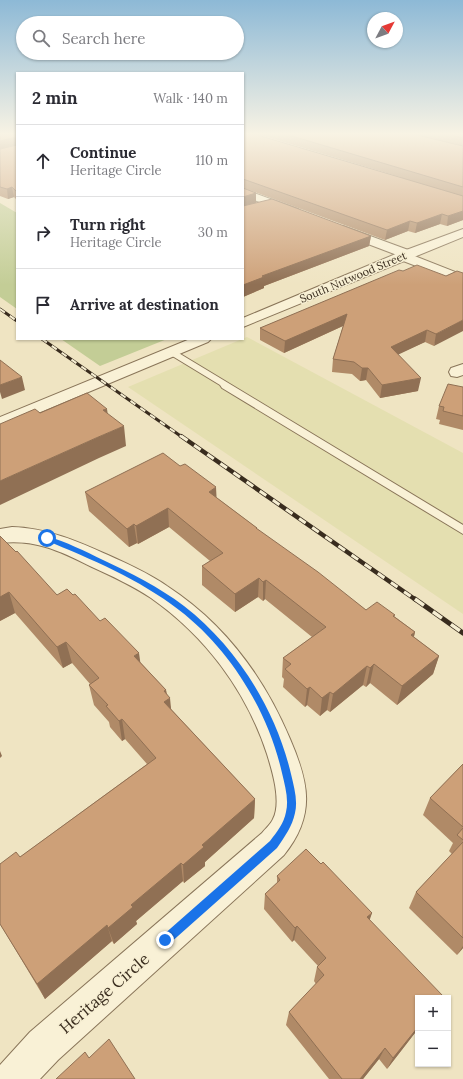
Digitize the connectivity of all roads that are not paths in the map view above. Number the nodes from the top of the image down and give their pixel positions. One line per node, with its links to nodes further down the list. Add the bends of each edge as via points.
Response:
1 (244, 192): 2 (street)
2 (272, 203): 3 (street); 4 (street)
3 (258, 207)
4 (302, 214)
5 (331, 225): 7 (street)
6 (463, 233): 7 (street, South Nutwood Street)
7 (405, 255): 8 (street); 9 (street, South Nutwood Street)
8 (463, 280)
9 (244, 323)
10 (201, 340): 11 (street)
11 (172, 352): 12 (street); 13 (lane)
12 (0, 424)
13 (463, 530)
14 (0, 536): 15 (street, Heritage Circle, via 35,535 81,552 138,579 197,621 221,646 256,696 271,725 282,756 291,795 291,812 286,827 274,844 44,1046)
15 (14, 1079)

